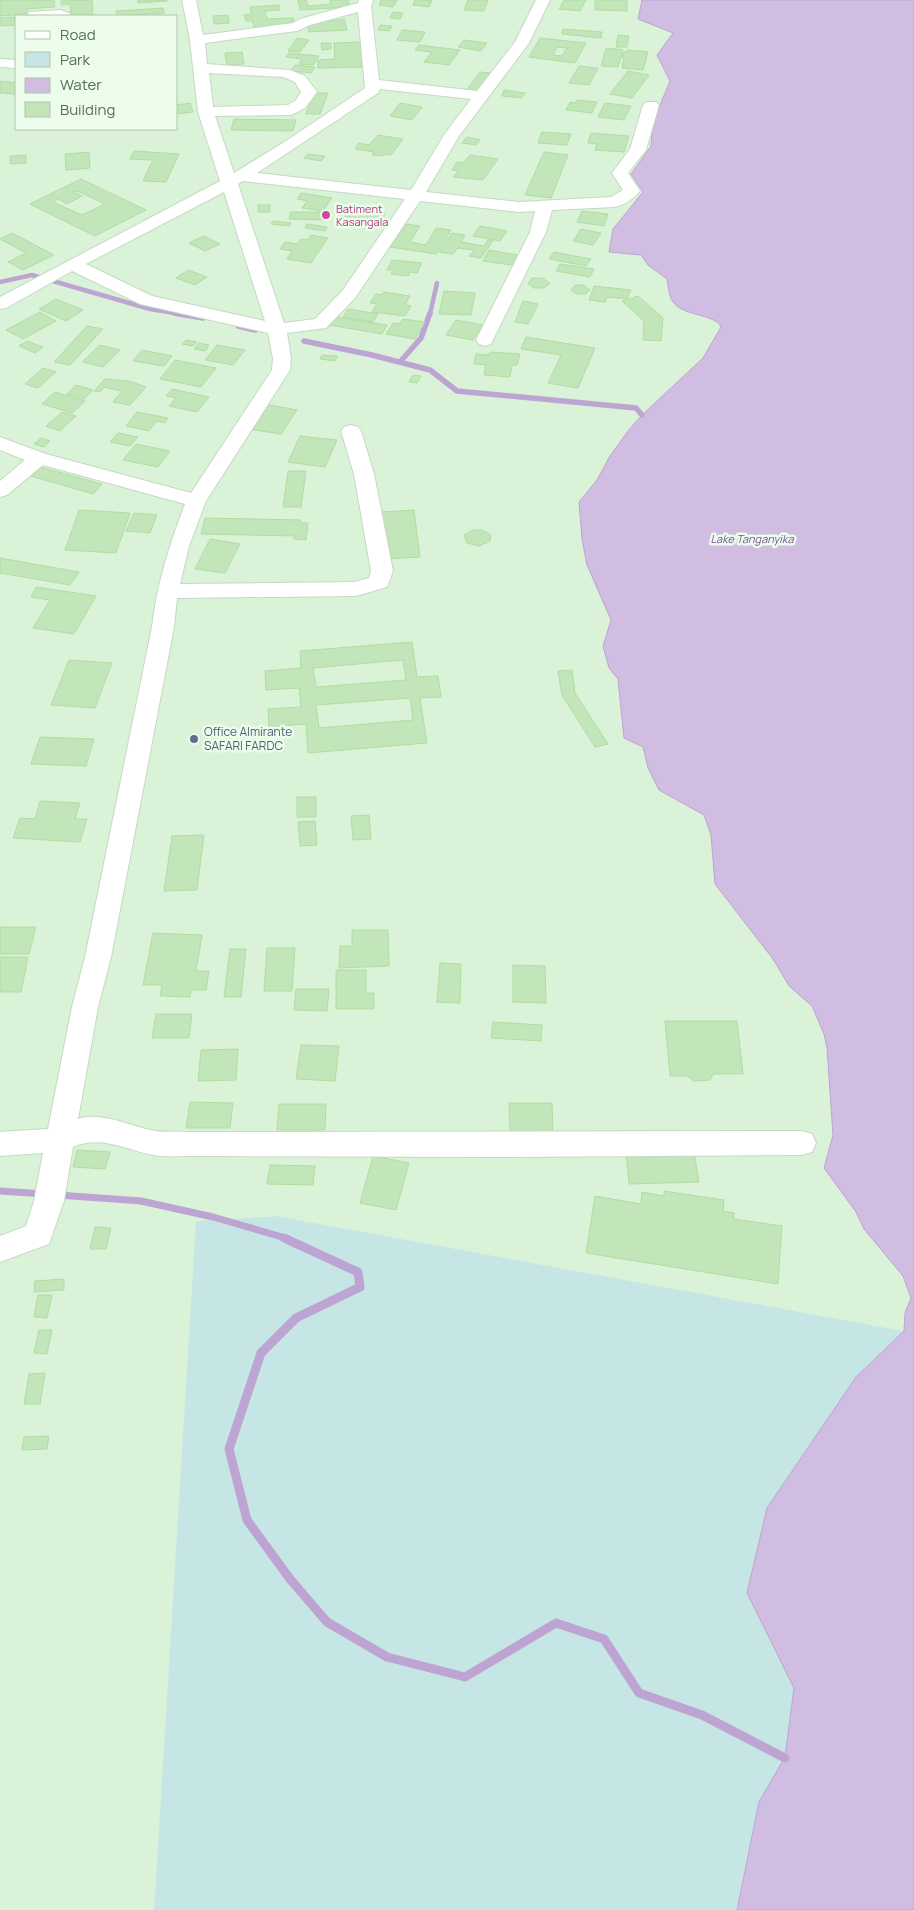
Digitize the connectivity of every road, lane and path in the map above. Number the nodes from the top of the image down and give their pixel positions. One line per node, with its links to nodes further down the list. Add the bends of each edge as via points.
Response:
1 (189, 0): 6 (street)
2 (543, 0): 10 (street, via 522,43)
3 (365, 3): 6 (street, via 297,27); 9 (street)
4 (34, 15): 5 (street)
5 (62, 15)
6 (195, 56): 12 (street); 12 (street, via 285,73 300,79 309,92 298,107 290,110)
7 (0, 63): 8 (street)
8 (15, 64)
9 (373, 84): 10 (street); 13 (street, via 373,90)
10 (481, 96): 14 (street, via 452,135)
11 (651, 105): 15 (street, via 638,150 620,173 632,191 615,202)
12 (206, 112): 13 (street)
13 (235, 179): 14 (street); 16 (street); 18 (street)
14 (415, 196): 15 (street, via 520,207); 18 (street, via 349,294 320,324)
15 (545, 206): 19 (street, via 538,232)
16 (70, 267): 17 (street); 18 (street, via 146,300)
17 (3, 300)
18 (278, 329): 24 (street, via 281,370)
19 (485, 340)
20 (351, 431): 25 (street, via 364,474 382,571 379,582 356,589)
21 (0, 443): 22 (street)
22 (39, 458): 23 (street); 24 (street)
23 (0, 491)
24 (196, 501): 25 (street)
25 (167, 591): 28 (street, via 163,627)
26 (802, 1142): 28 (street, via 187,1144 153,1142 118,1132 84,1129)
27 (0, 1144): 28 (street)
28 (58, 1146): 29 (street, via 49,1200 38,1235)
29 (0, 1249)

